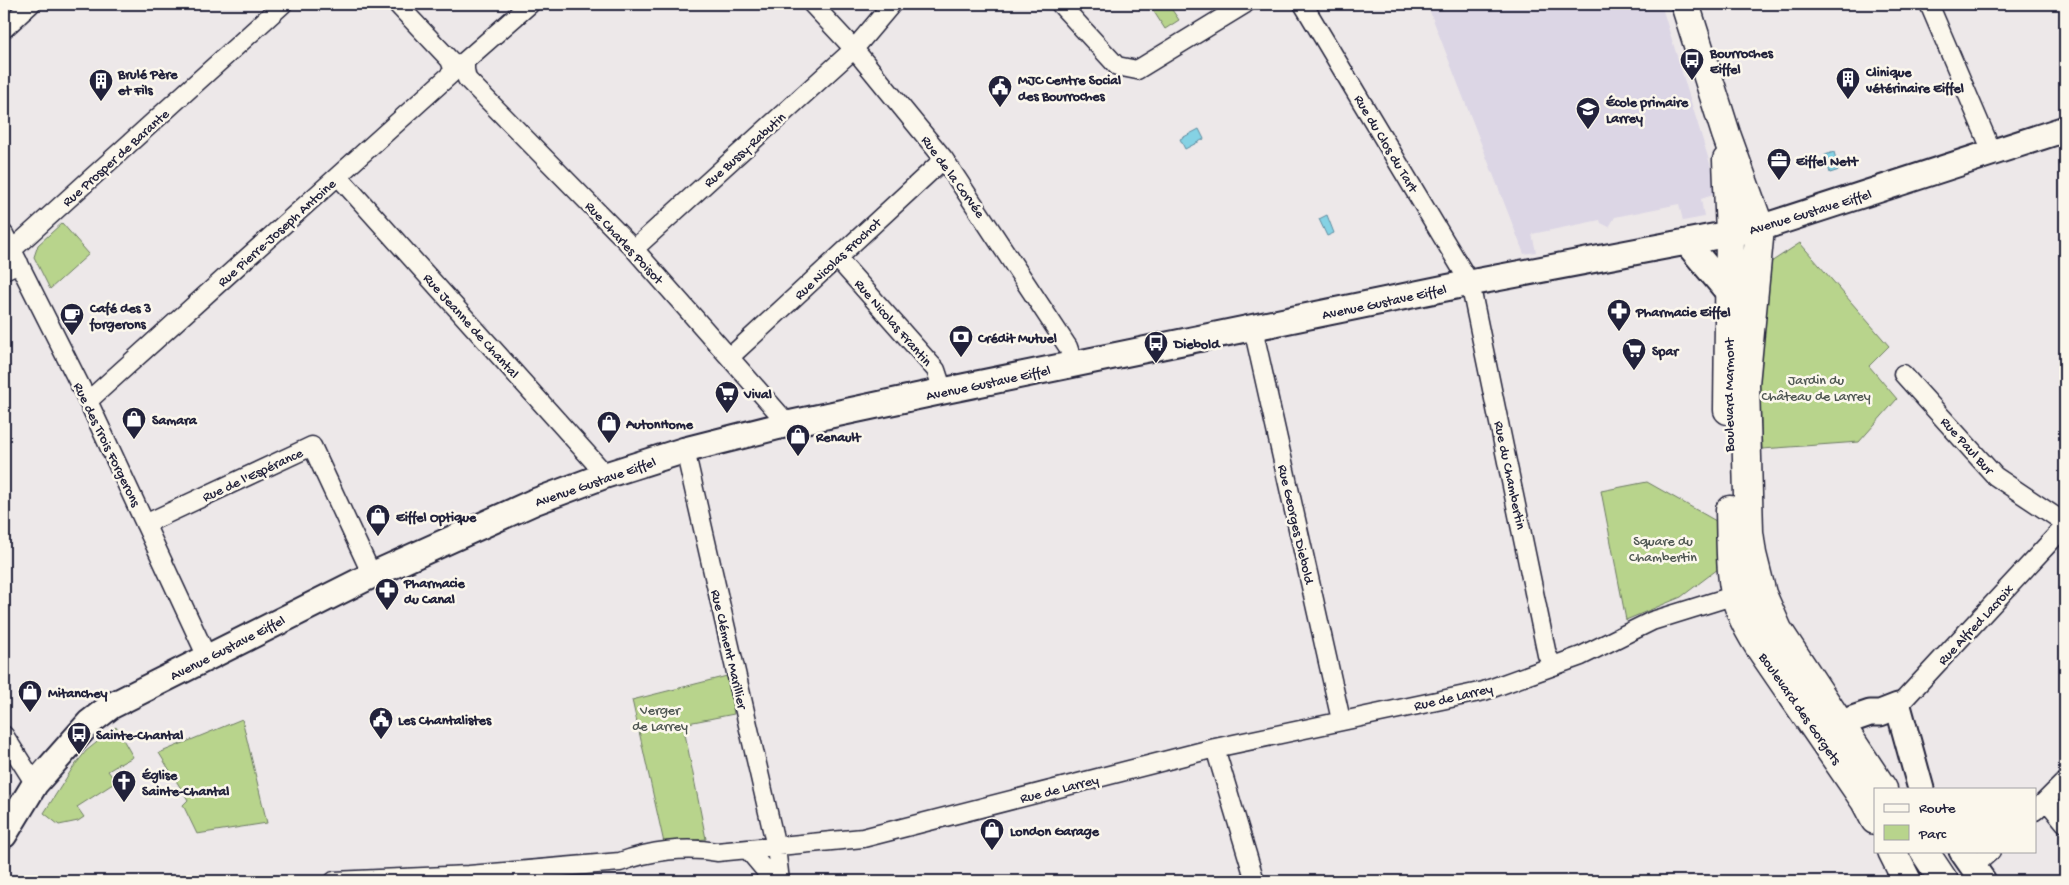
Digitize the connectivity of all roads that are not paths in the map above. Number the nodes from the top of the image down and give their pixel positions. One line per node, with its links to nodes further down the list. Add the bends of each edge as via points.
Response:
1 (31, 4): 12 (street)
2 (283, 4): 24 (street, Rue Prosper de Barante)
3 (397, 4): 14 (street, Rue Charles Poisot)
4 (530, 4): 14 (street)
5 (812, 4): 13 (street, Rue de la Corvée)
6 (892, 4): 13 (street, Rue Bussy-Rabutin)
7 (1060, 4): 8 (street, via 1117,66 1137,70)
8 (1245, 4)
9 (1303, 4): 26 (street, Rue du Clos du Tart)
10 (1685, 4): 16 (main road)
11 (1929, 4): 17 (street)
12 (4, 29)
13 (854, 49): 18 (street, Rue de la Corvée); 23 (street, Rue Bussy-Rabutin)
14 (456, 60): 19 (street, Rue Pierre-Joseph Antoine, via 451,74); 23 (street, Rue Charles Poisot, via 468,79)
15 (2065, 129): 17 (main road, Avenue Gustave Eiffel)
16 (1726, 143): 20 (main road); 21 (main road)
17 (1993, 154): 20 (main road, Avenue Gustave Eiffel)
18 (944, 159): 25 (street, Rue Nicolas Frochot); 30 (street, Rue de la Corvée, via 1068,347)
19 (338, 176): 34 (street, Rue Pierre-Joseph Antoine); 37 (street, Rue Jeanne de Chantal)
20 (1760, 228): 21 (main road, Avenue Gustave Eiffel); 32 (main road, Boulevard Marmont)
21 (1730, 234): 22 (main road, Avenue Gustave Eiffel); 27 (main road, Boulevard Marmont); 32 (main road, Boulevard Marmont, via 1744,254)
22 (1687, 243): 26 (main road, Avenue Gustave Eiffel); 27 (main road)
23 (634, 249): 29 (street, Rue Charles Poisot)
24 (10, 254): 34 (street, Rue des Trois Forgerons)
25 (837, 258): 29 (street, Rue Nicolas Frochot); 33 (street, Rue Nicolas Frantin, via 936,370)
26 (1470, 283): 28 (main road, Avenue Gustave Eiffel); 44 (street, Rue du Chambertin, via 1547,655)
27 (1729, 293): 42 (main road, Boulevard Marmont, via 1729,501)
28 (1253, 328): 30 (main road, Avenue Gustave Eiffel); 47 (street, Rue Georges Diebold)
29 (730, 357): 35 (street, Rue Charles Poisot)
30 (1074, 365): 33 (main road, Avenue Gustave Eiffel)
31 (1903, 374): 39 (street, Rue Paul Bur, via 1995,476)
32 (1745, 384): 41 (main road, Boulevard Marmont, via 1749,532)
33 (943, 391): 35 (main road, Avenue Gustave Eiffel)
34 (88, 401): 38 (street, Rue des Trois Forgerons)
35 (788, 424): 36 (main road, Avenue Gustave Eiffel)
36 (685, 450): 37 (main road, Avenue Gustave Eiffel); 60 (street, Rue Clément Marillier)
37 (606, 475): 40 (main road, Avenue Gustave Eiffel, via 534,502)
38 (146, 524): 40 (street, Rue de l'Espérance, via 312,446); 43 (street, Rue des Trois Forgerons)
39 (2065, 525): 45 (street, Rue Alfred Lacroix)
40 (372, 575): 43 (main road, Avenue Gustave Eiffel)
41 (1758, 575): 42 (street, Rue de Larrey); 48 (main road, Boulevard des Gorgets, via 1765,603 1778,630)
42 (1734, 592): 44 (street, Rue de Larrey, via 1726,598 1652,621); 46 (main road, Boulevard des Gorgets, via 1755,641)
43 (207, 657): 53 (main road, Avenue Gustave Eiffel, via 111,706 89,723)
44 (1554, 666): 47 (street, Rue de Larrey, via 1484,691)
45 (1889, 710): 48 (main road, Rue Alfred Lacroix, via 1877,724); 55 (main road)
46 (1810, 719): 48 (main road); 51 (main road, Boulevard des Gorgets)
47 (1341, 720): 50 (street, Rue de Larrey)
48 (1846, 731): 51 (main road); 54 (main road, Boulevard des Gorgets)
49 (4, 735): 53 (street)
50 (1215, 748): 60 (street, Rue de Larrey, via 863,838); 67 (street)
51 (1839, 763): 57 (main road, Boulevard des Gorgets)
52 (2065, 781): 56 (street)
53 (35, 784): 59 (main road, Avenue Gustave Eiffel)
54 (1882, 788)
55 (1921, 788)
56 (2041, 806): 58 (street)
57 (1874, 818)
58 (2065, 823)
59 (4, 835)
60 (776, 847): 61 (street, Rue de Larrey); 66 (street, Rue Clément Marillier)
61 (748, 850): 63 (street, Rue de Larrey, via 718,852 700,849 641,855 620,862); 65 (street)
62 (1925, 852): 68 (main road)
63 (470, 878): 64 (street, Rue de Larrey)
64 (334, 881)
65 (771, 881)
66 (780, 881)
67 (1254, 881)
68 (1944, 881)

